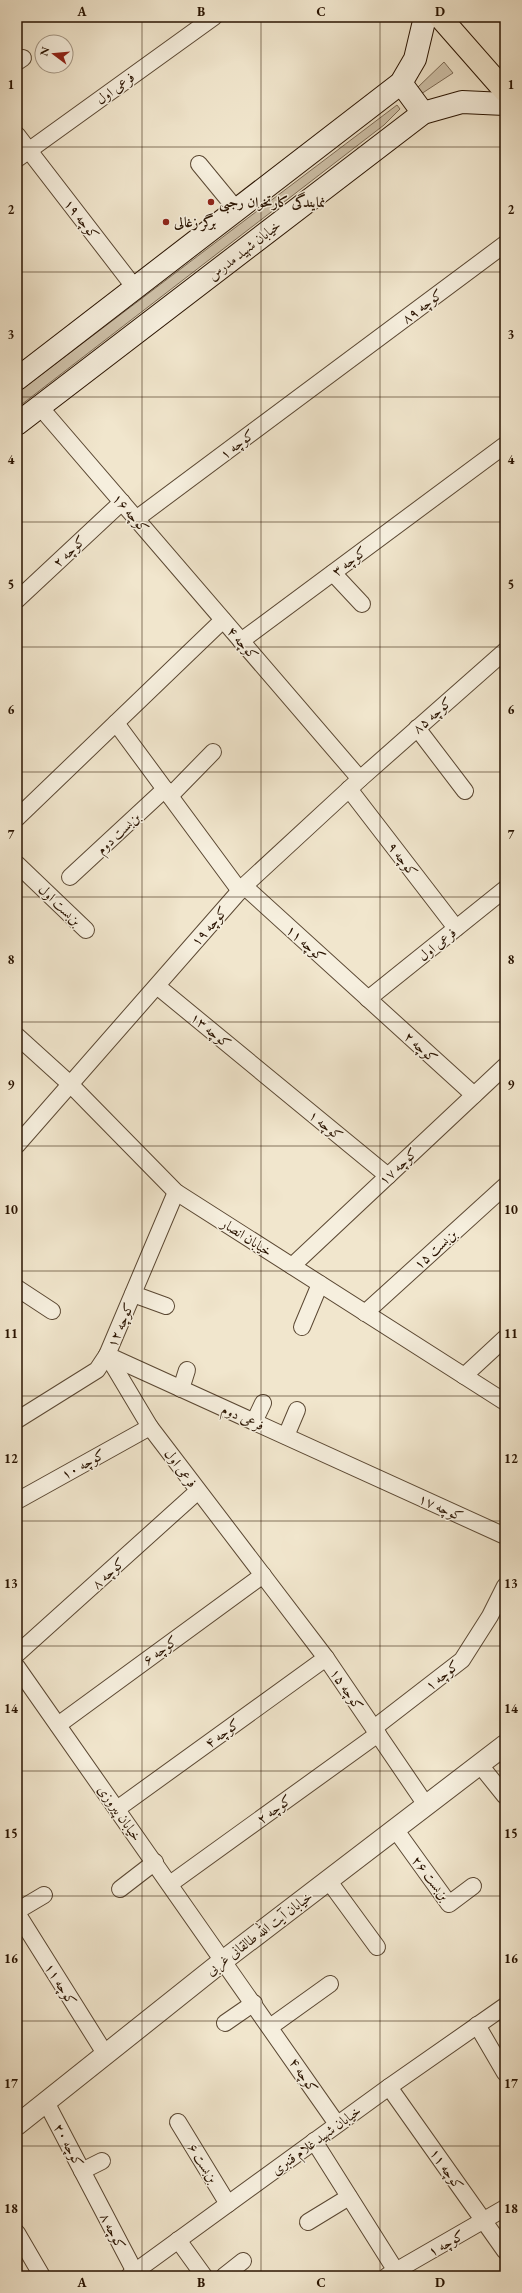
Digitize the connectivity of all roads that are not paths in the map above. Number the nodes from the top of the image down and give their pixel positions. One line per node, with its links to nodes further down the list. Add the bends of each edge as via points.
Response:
1 (214, 17): 9 (street, فرعی اول)
2 (425, 17): 4 (main road, via 415,59)
3 (440, 17): 5 (main road)
4 (401, 82): 7 (main road); 11 (main road)
5 (505, 91)
6 (505, 104): 7 (main road, خیابان شهید مدرس, via 462,102)
7 (422, 113): 16 (main road, خیابان شهید مدرس)
8 (17, 135): 9 (street)
9 (23, 155): 13 (street, کوچه ۱۹)
10 (199, 164): 11 (street)
11 (236, 209): 13 (main road)
12 (505, 244): 14 (street, کوچه ۸۹)
13 (135, 288): 15 (main road)
14 (339, 368): 20 (street, کوچه ۱)
15 (19, 374)
16 (40, 407): 17 (main road, خیابان شهید مدرس); 19 (street, کوچه ۱۶)
17 (17, 424)
18 (505, 446): 21 (street, کوچه ۳)
19 (122, 502): 20 (street, کوچه ۱۶); 22 (street, کوچه ۲)
20 (136, 519): 24 (street, کوچه ۱۶)
21 (333, 573): 23 (street); 25 (street, کوچه ۳)
22 (17, 600)
23 (362, 604)
24 (223, 620): 25 (street, کوچه ۴); 27 (street, کوچه ۴)
25 (241, 641): 30 (street, کوچه ۴)
26 (505, 651): 28 (street, کوچه ۸۵)
27 (116, 723): 32 (street); 33 (street, کوچه ۴)
28 (417, 728): 30 (street, کوچه ۸۵); 31 (street)
29 (213, 752): 32 (street)
30 (355, 784): 36 (street, کوچه ۱۹); 38 (street, کوچه ۹)
31 (465, 791)
32 (168, 793): 35 (street, بن‌بست دوم); 36 (street)
33 (17, 818)
34 (17, 864): 39 (street, بن‌بست اول)
35 (70, 877)
36 (242, 889): 40 (street, کوچه ۱۹); 41 (street, کوچه ۱۱)
37 (505, 889): 38 (street, فرعی اول)
38 (456, 928): 41 (street, فرعی اول)
39 (86, 930)
40 (157, 986): 44 (street, کوچه ۱۳); 45 (street, کوچه ۱۹)
41 (368, 999): 46 (street, کوچه ۲)
42 (17, 1036): 45 (street, خیابان انصار)
43 (505, 1066): 46 (street, کوچه ۱۷)
44 (265, 1074): 48 (street, کوچه ۱)
45 (70, 1084): 47 (street, کوچه ۱۹); 50 (street, خیابان انصار)
46 (474, 1095): 48 (street, کوچه ۱۷)
47 (17, 1145)
48 (388, 1176): 51 (street, کوچه ۱۷)
49 (505, 1186): 57 (street, بن‌بست ۱۵)
50 (176, 1192): 51 (street, خیابان انصار); 54 (street, کوچه ۱۲)
51 (292, 1266): 52 (street, خیابان انصار)
52 (320, 1284): 57 (street, خیابان انصار); 58 (street)
53 (17, 1288): 56 (street)
54 (133, 1294): 55 (street); 60 (street, کوچه ۱۲)
55 (166, 1306)
56 (52, 1311)
57 (365, 1313): 62 (street, خیابان انصار)
58 (302, 1327)
59 (505, 1338): 62 (street)
60 (107, 1355): 63 (street, فرعی دوم); 67 (street, کوچه ۱۲, via 97,1370); 69 (street, فرعی اول)
61 (187, 1370): 63 (street)
62 (464, 1376): 64 (street, خیابان انصار)
63 (181, 1389): 68 (street, فرعی دوم)
64 (505, 1402)
65 (263, 1403): 68 (street)
66 (297, 1410): 70 (street)
67 (17, 1420)
68 (254, 1422): 70 (street, فرعی دوم)
69 (150, 1428): 72 (street, فرعی اول); 73 (street, کوچه ۱۰)
70 (286, 1436): 71 (street, فرعی دوم)
71 (378, 1478): 74 (street, کوچه ۱۷)
72 (198, 1491): 75 (street, فرعی اول); 77 (street, کوچه ۸)
73 (17, 1501)
74 (505, 1536)
75 (263, 1575): 78 (street, کوچه ۱۵); 80 (street, کوچه ۶)
76 (505, 1586): 81 (street, کوچه ۱, via 490,1616 462,1660)
77 (17, 1654)
78 (326, 1658): 81 (street, کوچه ۱۵); 86 (street, کوچه ۴)
79 (17, 1667): 80 (street, خیابان پیروزی)
80 (58, 1725): 86 (street, خیابان پیروزی)
81 (376, 1731): 85 (street, کوچه ۱۵); 90 (street, کوچه ۲)
82 (505, 1745): 83 (street, خیابان آیت الله طالقانی غربی)
83 (480, 1765): 84 (street); 85 (street, خیابان آیت الله طالقانی غربی)
84 (505, 1796)
85 (426, 1805): 87 (street, خیابان آیت الله طالقانی غربی)
86 (117, 1809): 88 (street, خیابان پیروزی)
87 (396, 1829): 89 (street, خیابان آیت الله طالقانی غربی); 91 (street, بن‌بست ۲۶, via 449,1904)
88 (155, 1862): 90 (street, خیابان پیروزی); 92 (street)
89 (328, 1880): 95 (street); 96 (street, خیابان آیت الله طالقانی غربی)
90 (170, 1884): 96 (street, خیابان پیروزی)
91 (473, 1886)
92 (120, 1889)
93 (44, 1895): 94 (street)
94 (17, 1912): 103 (street, کوچه ۱۱)
95 (377, 1947)
96 (224, 1960): 98 (street, خیابان پیروزی); 103 (street, خیابان آیت الله طالقانی غربی)
97 (330, 1984): 102 (street)
98 (254, 2002): 100 (street); 102 (street, کوچه ۴)
99 (505, 2006): 101 (street, خیابان شهید غلام قنبری)
100 (225, 2023)
101 (477, 2025): 104 (street); 105 (street, خیابان شهید غلام قنبری)
102 (270, 2027): 108 (street, کوچه ۴)
103 (106, 2054): 106 (street, خیابان آیت الله طالقانی غربی)
104 (505, 2074)
105 (389, 2087): 108 (street, خیابان شهید غلام قنبری); 118 (street, کوچه ۱۱)
106 (46, 2102): 109 (street, خیابان آیت الله طالقانی غربی); 112 (street, کوچه ۲۰)
107 (178, 2122): 115 (street, بن‌بست ۶)
108 (337, 2124): 110 (street, خیابان شهید غلام قنبری)
109 (17, 2125)
110 (314, 2141): 114 (street); 115 (street, خیابان شهید غلام قنبری)
111 (102, 2161): 112 (street)
112 (82, 2171): 113 (street, کوچه ۲۰)
113 (91, 2189): 123 (street, کوچه ۸)
114 (349, 2196): 117 (street); 124 (street)
115 (228, 2204): 120 (street, خیابان شهید غلام قنبری)
116 (505, 2208): 118 (street)
117 (308, 2222)
118 (484, 2222): 121 (street, کوچه ۱۱); 124 (street, کوچه ۱)
119 (17, 2233): 125 (street)
120 (178, 2240): 123 (street, خیابان شهید غلام قنبری); 126 (street)
121 (505, 2251)
122 (243, 2261): 127 (street)
123 (132, 2274)
124 (391, 2274)
125 (42, 2276)
126 (204, 2276)
127 (224, 2276)

